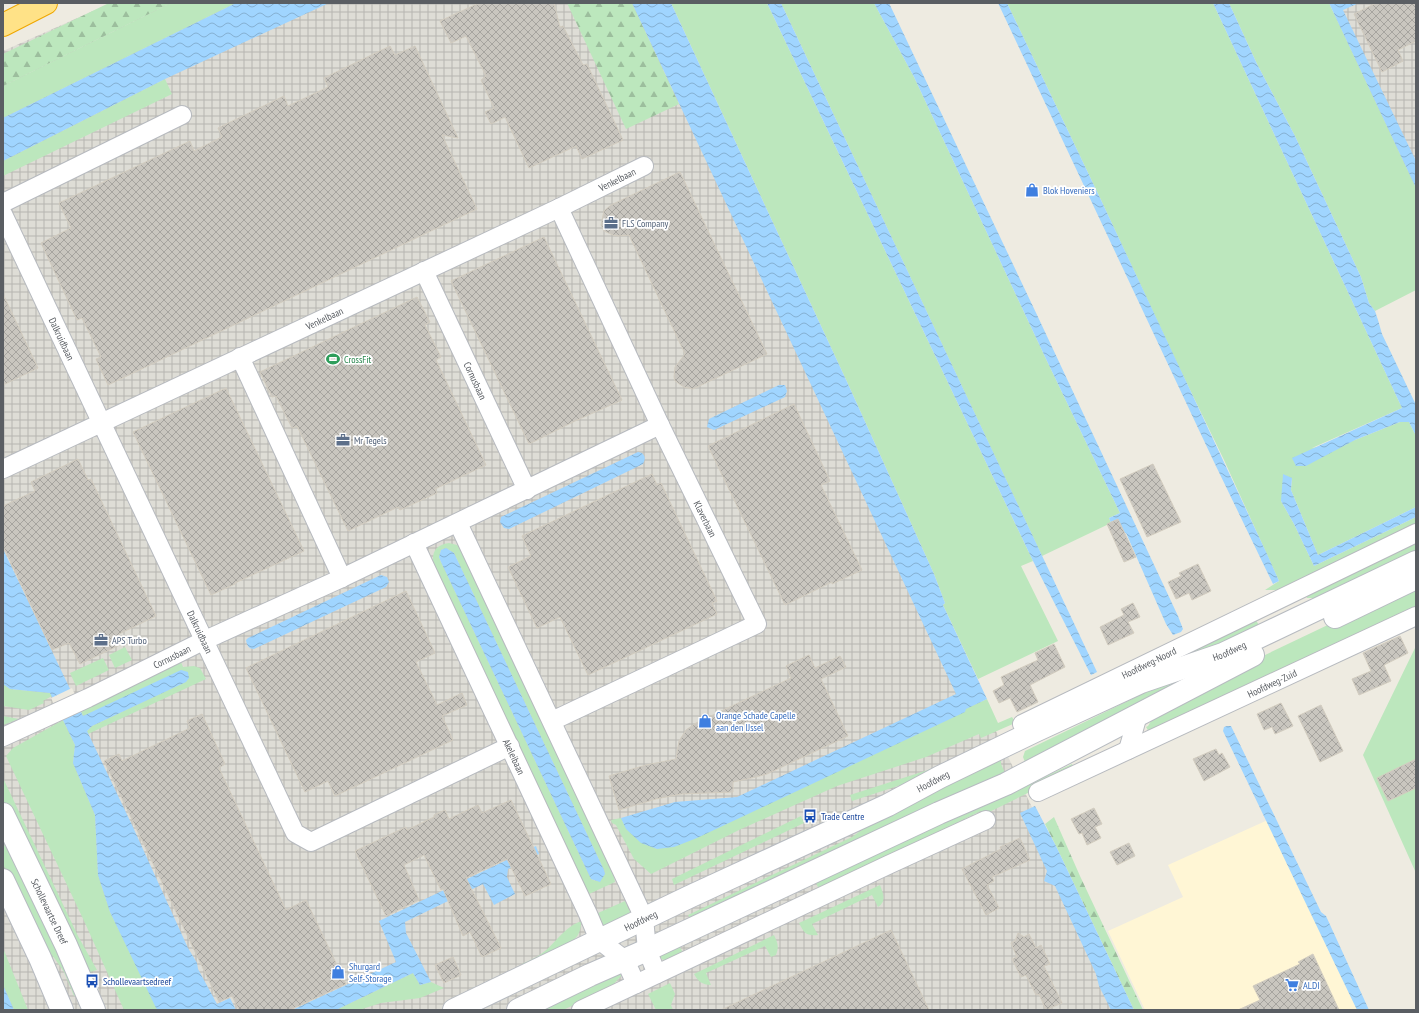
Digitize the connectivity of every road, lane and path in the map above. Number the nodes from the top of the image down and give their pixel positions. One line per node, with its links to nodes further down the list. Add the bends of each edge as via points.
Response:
1 (46, 3): 2 (highway)
2 (3, 25)
3 (182, 114): 5 (street)
4 (644, 166): 6 (street, Venkelbaan)
5 (3, 203)
6 (559, 208): 8 (street, Venkelbaan); 11 (street, Klaverbaan)
7 (3, 214): 10 (street, Dalkruidbaan)
8 (424, 271): 9 (street, Venkelbaan); 13 (street, Cornusbaan)
9 (240, 357): 10 (street, Venkelbaan); 18 (street)
10 (101, 422): 12 (street, Venkelbaan); 24 (street, Dalkruidbaan)
11 (660, 425): 13 (street, Cornusbaan); 26 (street, Klaverbaan, via 757,624)
12 (3, 469)
13 (527, 490): 14 (street, Cornusbaan)
14 (458, 523): 16 (street, Cornusbaan); 26 (street)
15 (1416, 533): 20 (street, Hoofdweg-Noord)
16 (414, 543): 18 (street, Cornusbaan); 30 (street, Akeleibaan)
17 (1416, 562): 21 (main road, Hoofdweg)
18 (342, 578): 24 (street, Cornusbaan)
19 (1416, 578): 25 (main road, Hoofdweg, via 1256,654)
20 (1281, 598): 21 (street); 23 (street); 27 (street, Hoofdweg-Noord)
21 (1314, 610): 23 (main road, Hoofdweg)
22 (1416, 616): 31 (street, Hoofdweg-Zuid)
23 (1273, 629): 27 (main road, Hoofdweg, via 1223,654 1141,682)
24 (203, 641): 29 (street, Cornusbaan); 30 (street, Dalkruidbaan, via 295,833 311,842)
25 (1138, 715): 28 (main road, Hoofdweg); 31 (street)
26 (552, 720): 37 (street)
27 (1029, 728): 32 (main road, via 1029,744 1017,750 1012,756 1014,767); 37 (main road, Hoofdweg, via 888,805)
28 (1098, 736): 31 (street); 32 (main road, Hoofdweg)
29 (3, 737)
30 (510, 746): 38 (street, Akeleibaan)
31 (1128, 750): 33 (street, Hoofdweg-Zuid)
32 (1026, 773): 39 (main road, Hoofdweg)
33 (1038, 792)
34 (3, 814): 44 (main road, Schollevaartse Dreef)
35 (986, 820): 41 (street)
36 (3, 880): 43 (main road)
37 (644, 918): 38 (main road, Hoofdweg); 39 (street)
38 (599, 940): 40 (street, Akeleibaan); 45 (main road, Hoofdweg)
39 (647, 950): 40 (main road, Hoofdweg); 41 (street)
40 (625, 960): 42 (street); 46 (main road, Hoofdweg)
41 (658, 974): 42 (street)
42 (636, 984): 47 (street)
43 (62, 1010)
44 (94, 1010)
45 (454, 1010)
46 (518, 1010)
47 (581, 1010)

